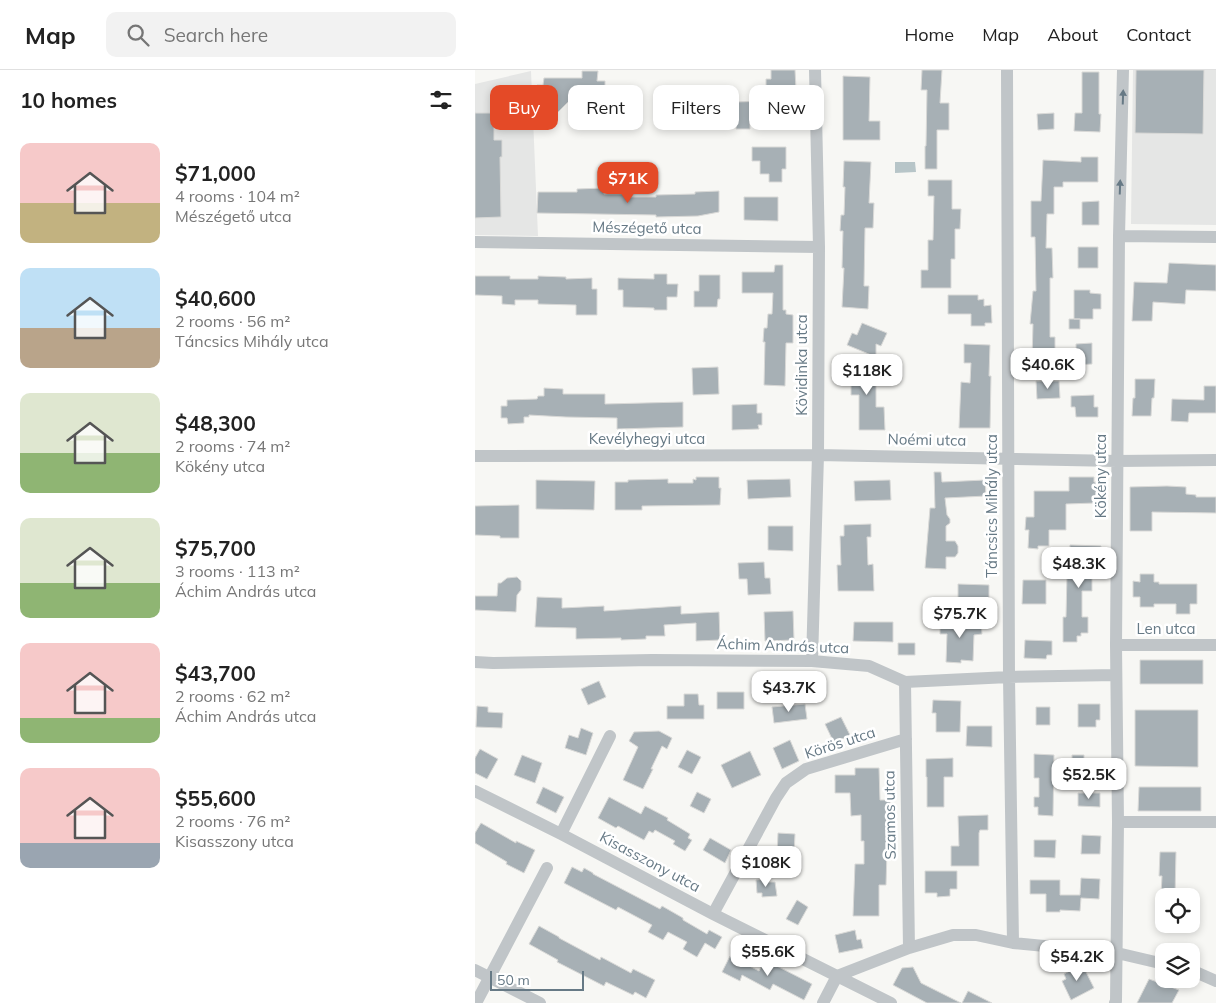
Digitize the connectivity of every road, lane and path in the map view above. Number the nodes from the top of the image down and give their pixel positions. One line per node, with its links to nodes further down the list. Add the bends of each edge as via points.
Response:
1 (815, 70): 7 (street, Kövidinka utca)
2 (1007, 70): 10 (street, Táncsics Mihály utca)
3 (1123, 70): 4 (street, Kökény utca, one-way to 3)
4 (1119, 236): 5 (street); 12 (street, Kökény utca)
5 (1216, 237)
6 (475, 242): 7 (street, Mészégető utca)
7 (819, 247): 8 (street, Kövidinka utca)
8 (818, 455): 9 (street, Kevélyhegyi utca); 10 (street, Noémi utca); 15 (street, Kövidinka utca)
9 (475, 456)
10 (1009, 458): 12 (street, Noémi utca); 18 (street, Táncsics Mihály utca)
11 (1216, 460): 12 (street, Noémi utca)
12 (1117, 461): 13 (street, Kökény utca)
13 (1116, 645): 14 (street, Len utca); 17 (street, Kökény utca)
14 (1216, 645)
15 (812, 661): 16 (street, Áchim András utca); 19 (street, Áchim András utca, via 869,666)
16 (475, 662)
17 (1116, 675): 18 (street, Áchim András utca); 23 (street, Kökény utca)
18 (1009, 678): 19 (street, Áchim András utca); 28 (street, Táncsics Mihály utca)
19 (905, 682): 21 (street, Szamos utca)
20 (610, 736): 25 (street)
21 (905, 739): 27 (street, Körös utca, via 806,769 786,783); 29 (street, Szamos utca)
22 (475, 791): 25 (street, Kisasszony utca)
23 (1118, 822): 24 (street); 30 (street, Kökény utca)
24 (1216, 822)
25 (561, 834): 27 (street, Kisasszony utca)
26 (547, 868): 35 (street)
27 (713, 914): 34 (street, Kisasszony utca)
28 (1013, 943): 29 (street, via 976,935 953,935); 30 (street)
29 (909, 948): 34 (street)
30 (1117, 953): 31 (street); 41 (street, Kökény utca)
31 (1155, 962)
32 (475, 970): 35 (street)
33 (1200, 974): 36 (street)
34 (837, 976): 39 (street); 40 (street, Kisasszony utca)
35 (489, 977): 37 (street); 38 (street)
36 (1216, 981)
37 (476, 1003)
38 (540, 1003)
39 (823, 1003)
40 (891, 1003)
41 (1115, 1003)

